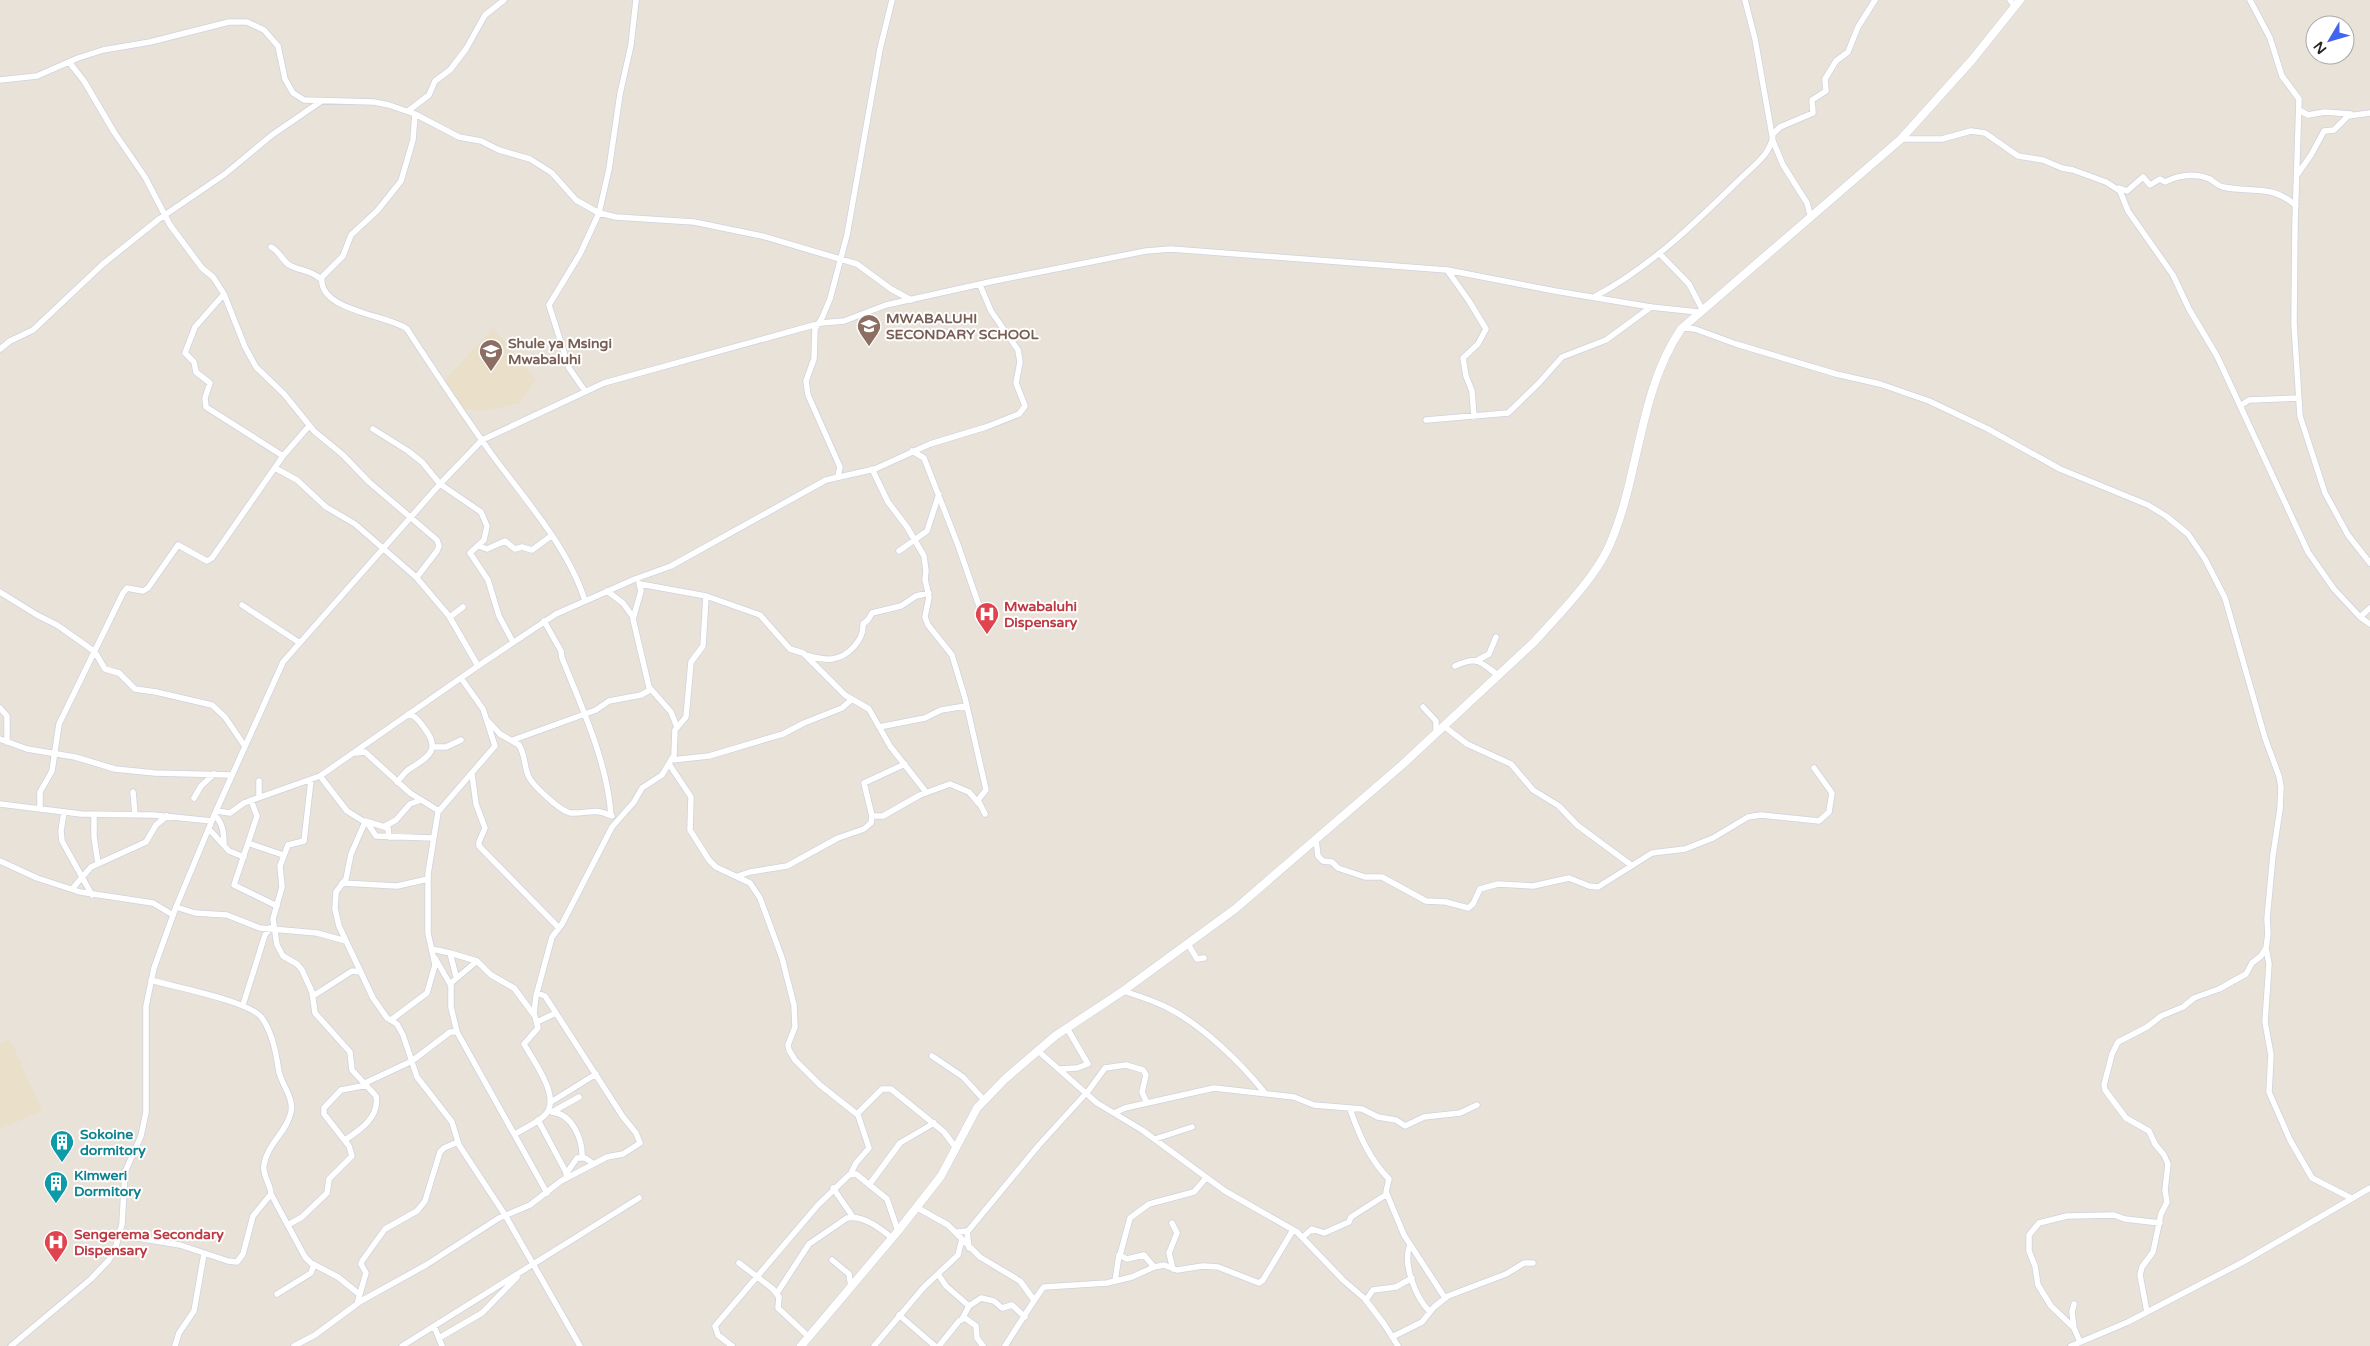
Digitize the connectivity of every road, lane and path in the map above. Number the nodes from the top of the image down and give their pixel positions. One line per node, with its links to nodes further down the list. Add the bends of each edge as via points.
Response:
1 (504, 0): 12 (street, via 486,15 466,50 450,70 435,81 429,95)
2 (636, 0): 21 (street, via 631,45)
3 (892, 0): 26 (street)
4 (1745, 0): 17 (street)
5 (1875, 0): 17 (street, via 1847,53 1836,61 1825,79 1826,91 1812,99 1813,113 1780,127 1773,134)
6 (2250, 0): 11 (street, via 2270,38 2282,76 2299,97)
7 (2015, 2): 16 (street, via 1961,73)
8 (69, 62): 9 (street, via 37,76); 10 (street, via 103,50 229,22 247,22 264,30 278,46 283,74 293,92 304,100); 22 (street, via 145,176)
9 (0, 80)
10 (320, 102): 12 (street, via 374,102); 22 (street)
11 (2298, 110): 15 (street, via 2308,115 2325,112); 18 (street)
12 (408, 111): 14 (street)
13 (2370, 113): 15 (street)
14 (415, 114): 21 (street, via 459,137 530,159 552,172 576,200); 28 (street, via 411,149 401,180 377,211 351,235 343,256)
15 (2353, 114): 18 (street, via 2334,130 2324,131)
16 (1901, 139): 19 (street, via 1942,139 1977,131 1988,134 2018,156 2043,160); 23 (street)
17 (1773, 140): 23 (street, via 1783,165 1808,203); 25 (street, via 1763,157 1702,218)
18 (2297, 175): 20 (street)
19 (2115, 187): 20 (street, via 2127,191 2143,177 2151,185 2160,178 2165,182 2178,176 2196,176 2223,187 2279,192); 40 (street, via 2123,195 2127,210 2173,275)
20 (2296, 206): 39 (street, via 2294,324)
21 (599, 213): 26 (street, via 705,224); 38 (street, via 580,254 549,305 569,368)
22 (165, 216): 30 (street); 37 (street, via 103,264 33,330)
23 (1811, 218): 34 (street, via 1726,292)
24 (271, 247): 28 (street, via 290,266 305,269)
25 (1659, 253): 31 (street); 34 (street, via 1690,284)
26 (842, 259): 32 (street, via 860,266); 35 (street)
27 (1447, 270): 29 (street, via 1171,249 1146,251); 31 (street); 41 (street, via 1470,300 1486,329 1478,344 1463,358 1472,391)
28 (321, 279): 45 (street, via 329,295 342,304 396,322 407,329)
29 (980, 285): 32 (street); 46 (street, via 988,306 1018,350 1020,362 1016,383 1024,409 986,427)
30 (224, 294): 43 (street, via 256,367); 47 (street, via 195,327 185,353 194,362 196,372 210,383 206,407)
31 (1594, 297): 33 (street)
32 (911, 300): 35 (street, via 878,307 844,321)
33 (1651, 307): 34 (street); 41 (street, via 1606,340 1562,357 1508,413)
34 (1700, 310): 36 (street)
35 (818, 324): 38 (street, via 624,376); 50 (street, via 814,331 814,359 806,388 840,467)
36 (1681, 329): 85 (street, via 1669,346 1657,375 1621,516 1609,547 1593,573 1550,624); 166 (street, via 1695,329 1836,374 1888,386 1928,401 1988,429 2060,470 2148,505 2188,534 2225,598 2281,787)
37 (0, 349)
38 (585, 392): 45 (street)
39 (2298, 398): 40 (street, via 2249,400); 59 (street, via 2305,433 2325,494 2348,535)
40 (2240, 406): 73 (street, via 2308,552 2334,589)
41 (1474, 417): 42 (street)
42 (1426, 420)
43 (310, 426): 47 (street); 53 (street, via 375,487)
44 (373, 429): 51 (street, via 422,462)
45 (482, 440): 51 (street); 54 (street)
46 (912, 450): 49 (street); 52 (street, via 924,458)
47 (283, 456): 48 (street)
48 (275, 468): 57 (street, via 297,480 326,507 355,524); 80 (street, via 212,558 207,561 178,545 148,588 143,591 127,588)
49 (872, 469): 50 (street); 55 (street, via 888,502)
50 (838, 476): 61 (street, via 811,487 671,566)
51 (440, 484): 53 (street); 56 (street, via 481,512 487,526)
52 (939, 494): 55 (street, via 929,528); 76 (street)
53 (412, 516): 57 (street); 60 (street, via 437,540 439,546)
54 (551, 536): 56 (street, via 532,550 515,549 505,541 486,549); 67 (street)
55 (916, 541): 58 (street); 65 (street, via 924,556)
56 (479, 546): 78 (street, via 471,551 471,555 488,580 499,616)
57 (383, 549): 60 (street); 79 (street)
58 (899, 551)
59 (2370, 563)
60 (417, 578): 71 (street)
61 (635, 578): 62 (street); 63 (street)
62 (640, 584): 66 (street); 72 (street)
63 (607, 591): 67 (street); 72 (street)
64 (0, 592): 80 (street, via 58,625)
65 (929, 593): 81 (street, via 916,596 901,606 872,613 863,624 859,641 838,657 826,659); 89 (street, via 924,613 926,622 950,652)
66 (706, 596): 81 (street, via 758,614 790,649); 99 (street, via 704,646 690,662 686,717)
67 (585, 601): 74 (street)
68 (242, 605): 79 (street)
69 (463, 606): 71 (street)
70 (2370, 608): 73 (street)
71 (450, 617): 83 (street)
72 (633, 617): 87 (street)
73 (2360, 617): 75 (street)
74 (544, 621): 78 (street); 93 (street, via 561,651)
75 (2370, 624)
76 (986, 626)
77 (1496, 637): 82 (street, via 1489,654)
78 (513, 642): 83 (street)
79 (300, 643): 105 (street, via 279,668)
80 (95, 652): 105 (street, via 105,669 119,673 135,689 212,706); 110 (street, via 59,724)
81 (804, 655): 88 (street)
82 (1476, 661): 84 (street, via 1467,660); 85 (street)
83 (478, 666): 86 (street)
84 (1455, 666)
85 (1499, 676): 98 (street)
86 (461, 678): 92 (street); 96 (street)
87 (650, 690): 93 (street, via 609,701); 99 (street, via 670,712)
88 (851, 700): 97 (street, via 869,709); 111 (street, via 842,708 783,734 709,756)
89 (966, 706): 97 (street); 128 (street, via 986,788 978,798)
90 (1424, 706): 100 (street, via 1436,721)
91 (0, 708): 104 (street, via 7,716)
92 (417, 708): 94 (street); 95 (street)
93 (586, 713): 103 (street); 135 (street, via 606,782)
94 (408, 714): 95 (street); 106 (street)
95 (416, 717): 107 (street, via 431,737)
96 (488, 721): 103 (street, via 503,736); 115 (street, via 495,748)
97 (879, 727): 112 (street)
98 (1445, 727): 100 (street); 152 (street, via 1466,744 1511,764 1534,790)
99 (677, 728): 111 (street)
100 (1436, 734): 145 (street)
101 (0, 739): 104 (street)
102 (461, 740): 107 (street, via 446,747)
103 (514, 740): 135 (street, via 521,748 533,783 564,810 571,813 598,810)
104 (7, 742): 110 (street)
105 (244, 745): 116 (street)
106 (365, 745): 108 (street); 109 (street)
107 (433, 747): 120 (street)
108 (355, 752): 109 (street); 117 (street)
109 (365, 752): 120 (street)
110 (55, 754): 114 (street, via 123,770); 129 (street, via 51,775 40,792)
111 (670, 762): 139 (street, via 662,775 642,788); 154 (street, via 690,798 692,833 712,864)
112 (905, 764): 122 (street); 138 (street, via 864,783)
113 (1814, 768): 152 (street, via 1832,793 1830,810 1821,820 1761,815 1748,817 1713,838 1681,850 1657,851)
114 (214, 774): 116 (street); 124 (street)
115 (472, 774): 130 (street); 163 (street, via 485,828 479,846)
116 (231, 775): 137 (street)
117 (320, 776): 118 (street); 140 (street, via 347,811)
118 (311, 780): 123 (street); 148 (street, via 304,841 290,844)
119 (259, 781): 123 (street)
120 (397, 782): 126 (street)
121 (133, 792): 133 (street)
122 (926, 792): 128 (street, via 952,784 970,793); 138 (street, via 882,816)
123 (259, 797): 125 (street)
124 (194, 798)
125 (251, 800): 137 (street, via 230,813); 146 (street, via 257,816)
126 (421, 800): 130 (street); 141 (street, via 410,804 396,820)
127 (0, 804): 129 (street)
128 (979, 804): 134 (street)
129 (40, 809): 131 (street)
130 (439, 811): 144 (street)
131 (64, 812): 132 (street); 153 (street, via 62,841)
132 (94, 814): 133 (street); 151 (street)
133 (135, 814): 136 (street)
134 (985, 814)
135 (611, 815): 139 (street)
136 (167, 816): 137 (street); 151 (street, via 156,825 146,842)
137 (214, 816): 142 (street); 147 (street, via 219,819 224,833)
138 (872, 816): 154 (street, via 864,829 838,838 787,866)
139 (619, 818): 163 (street)
140 (365, 821): 141 (street); 143 (street, via 376,836); 156 (street, via 350,854 346,878)
141 (385, 826): 143 (street)
142 (210, 829): 147 (street); 160 (street)
143 (389, 837): 144 (street)
144 (432, 838): 155 (street)
145 (1316, 840): 152 (street, via 1318,856 1323,862 1332,862 1338,868 1365,877 1382,877 1426,901 1446,902 1465,908 1473,904 1480,889 1498,884 1532,886 1569,878 1598,887); 165 (street)
146 (248, 843): 148 (street); 149 (street)
147 (224, 845): 149 (street)
148 (283, 855): 159 (street, via 280,866 282,887)
149 (244, 856): 159 (street, via 235,886)
150 (0, 861): 157 (street)
151 (98, 863): 153 (street)
152 (1631, 865)
153 (82, 875): 157 (street); 158 (street)
154 (738, 876): 201 (street, via 750,883 760,898 782,958 796,1017 789,1050 820,1085)
155 (428, 879): 156 (street, via 397,886); 167 (street, via 428,933)
156 (342, 883): 164 (street, via 336,892 335,909)
157 (72, 889): 158 (street)
158 (92, 895): 161 (street, via 153,903)
159 (276, 906): 162 (street)
160 (176, 907): 161 (street); 162 (street, via 227,915 260,928)
161 (173, 915): 174 (street)
162 (272, 927): 164 (street, via 323,934); 178 (street, via 281,952 298,966); 179 (street)
163 (559, 928): 177 (street, via 552,939)
164 (346, 941): 172 (street)
165 (1188, 944): 170 (street, via 1197,959); 176 (street)
166 (2266, 948): 223 (street, via 2269,964 2265,1022 2271,1054 2269,1092 2290,1140 2312,1178); 228 (street, via 2246,974 2161,1016 2118,1042 2111,1054 2105,1090 2126,1118 2149,1131 2168,1164 2167,1199)
167 (432, 949): 168 (street); 169 (street)
168 (450, 953): 171 (street); 173 (street)
169 (435, 958): 175 (street); 181 (street, via 427,993)
170 (1204, 958)
171 (477, 961): 173 (street); 182 (street, via 490,975 514,988)
172 (360, 972): 178 (street, via 352,971); 181 (street, via 382,1012)
173 (456, 976): 175 (street)
174 (151, 980): 179 (street); 234 (street, via 146,1024 146,1112 124,1177)
175 (450, 986): 184 (street)
176 (1123, 991): 183 (street); 192 (street, via 1160,1004 1191,1023 1239,1062)
177 (538, 993): 180 (street, via 545,995); 182 (street)
178 (313, 996): 190 (street, via 315,1013 350,1052 352,1070)
179 (243, 1006): 220 (street, via 258,1013 264,1021 292,1107 288,1125 264,1162)
180 (556, 1013): 182 (street); 189 (street)
181 (391, 1020): 187 (street, via 403,1035)
182 (536, 1020): 195 (street, via 538,1030 524,1044 542,1074)
183 (1067, 1028): 185 (street); 188 (street, via 1088,1064)
184 (457, 1032): 187 (street, via 450,1032); 205 (street)
185 (1037, 1050): 188 (street); 194 (street)
186 (932, 1056): 194 (street, via 963,1077)
187 (410, 1062): 190 (street); 208 (street, via 417,1077 454,1126)
188 (1060, 1070): 191 (street)
189 (596, 1074): 195 (street); 211 (street, via 640,1142 623,1154)
190 (366, 1084): 207 (street, via 376,1096 376,1107 368,1122); 207 (street, via 341,1090 324,1108 324,1114)
191 (1085, 1093): 196 (street, via 1105,1068 1115,1065 1137,1067 1146,1075 1142,1092); 200 (street); 232 (street)
192 (1265, 1093): 196 (street, via 1208,1088); 198 (street)
193 (579, 1097): 199 (street)
194 (984, 1100): 209 (street)
195 (551, 1102): 199 (street)
196 (1147, 1103): 200 (street)
197 (1477, 1105): 198 (street, via 1460,1113 1427,1116 1406,1126 1396,1120 1373,1116 1362,1109)
198 (1350, 1109): 221 (street, via 1361,1138 1389,1179)
199 (549, 1113): 202 (street); 210 (street, via 562,1114 572,1125 581,1142)
200 (1114, 1113): 206 (street)
201 (857, 1114): 203 (street, via 886,1088 905,1098); 212 (street, via 869,1148)
202 (538, 1120): 205 (street); 213 (street)
203 (934, 1123): 209 (street, via 948,1135); 216 (street, via 900,1143)
204 (1192, 1127): 206 (street)
205 (516, 1134): 219 (street)
206 (1156, 1139): 214 (street)
207 (345, 1140): 229 (street, via 350,1159 329,1179 327,1193)
208 (458, 1142): 225 (street); 257 (street, via 440,1152 421,1207 385,1229 362,1261 366,1273)
209 (956, 1148): 224 (street, via 940,1176)
210 (582, 1158): 211 (street); 213 (street, via 575,1160)
211 (594, 1164): 215 (street)
212 (851, 1173): 216 (street); 217 (street)
213 (566, 1174): 215 (street)
214 (1206, 1178): 230 (street); 241 (street, via 1194,1192 1149,1204 1130,1218)
215 (561, 1181): 219 (street)
216 (869, 1185): 231 (street, via 888,1199)
217 (833, 1188): 226 (street); 251 (street)
218 (2370, 1188): 223 (street)
219 (547, 1193): 225 (street, via 530,1205)
220 (271, 1194): 229 (street); 240 (street, via 253,1216 241,1258 234,1263)
221 (1387, 1194): 236 (street, via 1350,1217 1349,1222 1324,1232 1312,1229); 238 (street)
222 (639, 1198): 246 (street)
223 (2351, 1198): 265 (street, via 2243,1262)
224 (916, 1206): 231 (street); 233 (street)
225 (505, 1215): 246 (street); 261 (street)
226 (853, 1217): 237 (street, via 877,1226); 255 (street, via 844,1219 809,1244)
227 (1172, 1223): 248 (street, via 1177,1233 1169,1252)
228 (2160, 1223): 265 (street, via 2153,1254 2140,1275); 270 (street, via 2097,1215 2067,1216 2036,1226 2028,1241 2037,1282 2051,1306)
229 (288, 1226): 245 (street, via 304,1258)
230 (1293, 1230): 236 (street); 248 (street, via 1259,1283 1218,1267)
231 (898, 1231): 237 (street)
232 (968, 1231): 233 (street); 239 (street)
233 (957, 1232): 235 (street)
234 (120, 1235): 240 (street, via 180,1245); 275 (street, via 108,1260 92,1279)
235 (961, 1237): 239 (street); 249 (street, via 959,1253)
236 (1303, 1237): 260 (street)
237 (892, 1238): 254 (street)
238 (1410, 1245): 252 (street, via 1407,1253); 258 (street)
239 (969, 1248): 259 (street, via 993,1267 1020,1281)
240 (204, 1254): 276 (street, via 194,1311)
241 (1120, 1255): 247 (street, via 1127,1259 1144,1255); 253 (street)
242 (832, 1260): 254 (street, via 849,1274)
243 (739, 1263): 251 (street)
244 (1533, 1263): 258 (street, via 1524,1263 1506,1274)
245 (314, 1264): 256 (street, via 311,1273); 257 (street)
246 (534, 1264): 250 (street); 280 (street)
247 (1154, 1267): 248 (street, via 1166,1265); 253 (street)
248 (1173, 1268)
249 (938, 1274): 263 (street, via 946,1286); 266 (street)
250 (518, 1275): 269 (street); 273 (street, via 482,1313)
251 (757, 1276): 255 (street); 281 (street, via 716,1326 718,1335)
252 (1412, 1278): 260 (street, via 1396,1287 1373,1290); 264 (street)
253 (1115, 1281): 259 (street, via 1044,1287)
254 (851, 1287): 271 (street)
255 (777, 1293): 271 (street, via 778,1308)
256 (277, 1294)
257 (360, 1294): 261 (street)
258 (1445, 1298): 264 (street)
259 (1034, 1300): 267 (street)
260 (1366, 1300): 272 (street)
261 (356, 1304): 277 (street, via 321,1331)
262 (2074, 1304): 270 (street)
263 (969, 1306): 267 (street, via 981,1298 1002,1308 1013,1305); 268 (street)
264 (1430, 1312): 272 (street, via 1422,1322)
265 (2147, 1312): 274 (street)
266 (899, 1315): 283 (street); 284 (street)
267 (1025, 1317): 286 (street)
268 (962, 1319): 284 (street); 285 (street, via 968,1318 976,1326 977,1338)
269 (434, 1326): 273 (street); 278 (street)
270 (2074, 1328): 274 (street)
271 (809, 1337): 282 (street)
272 (1392, 1337): 287 (street)
273 (439, 1338): 279 (street)
274 (2080, 1342): 288 (street)
275 (11, 1346)
276 (176, 1346)
277 (294, 1346)
278 (402, 1346)
279 (442, 1346)
280 (580, 1346)
281 (732, 1346)
282 (802, 1346)
283 (874, 1346)
284 (937, 1346)
285 (983, 1346)
286 (1005, 1346)
287 (1398, 1346)
288 (2071, 1346)

